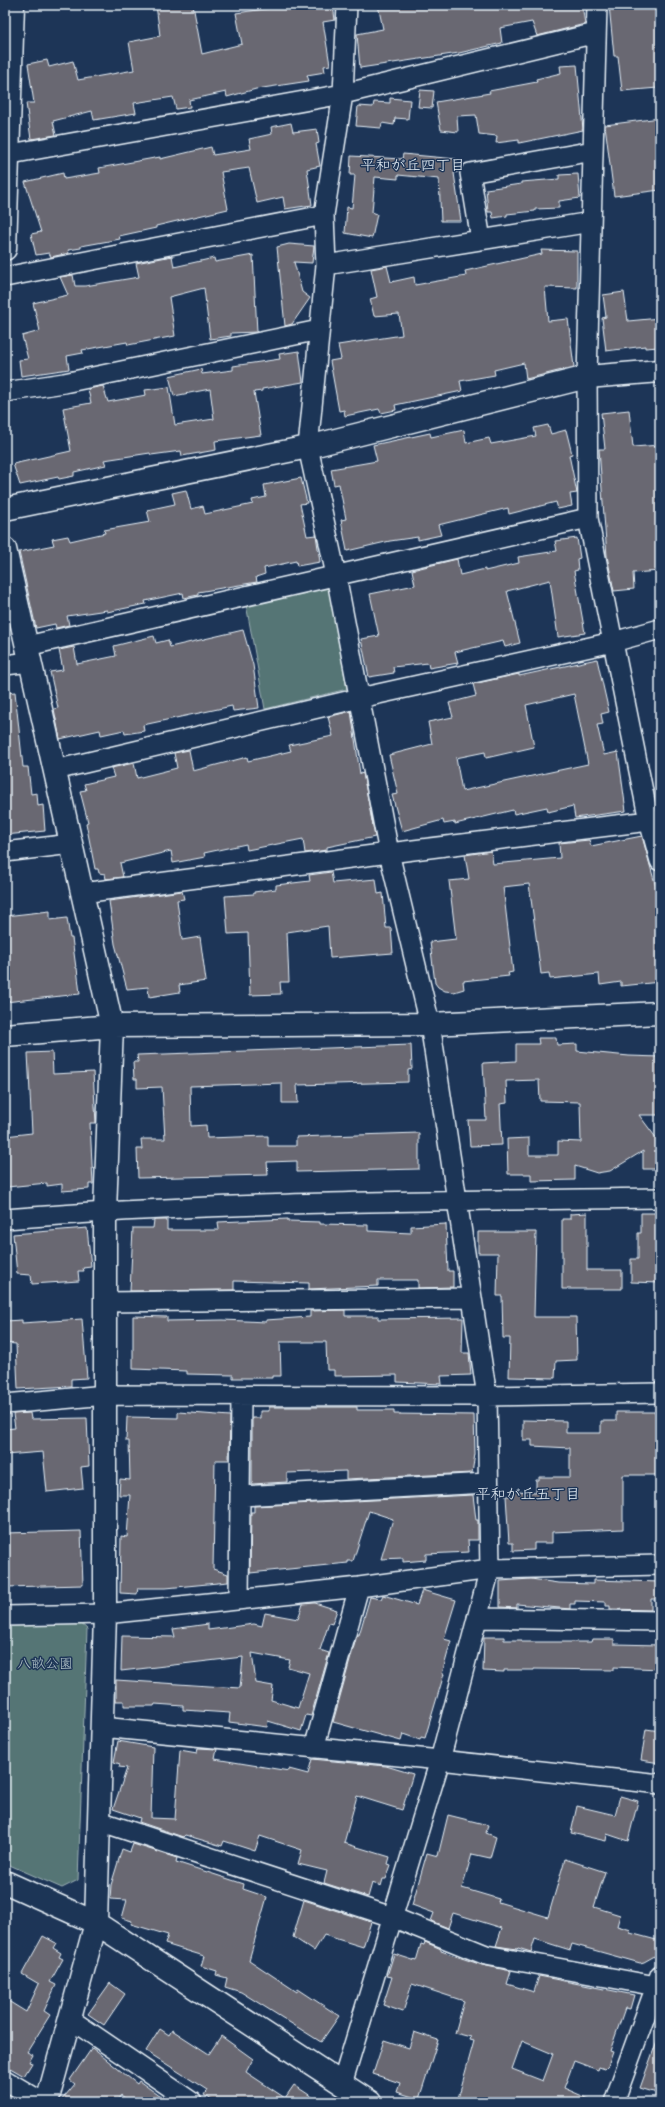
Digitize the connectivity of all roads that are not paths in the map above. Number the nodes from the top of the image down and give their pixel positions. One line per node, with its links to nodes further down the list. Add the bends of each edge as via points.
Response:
1 (13, 5): 7 (street)
2 (347, 5): 5 (street)
3 (597, 5): 4 (street)
4 (596, 33): 5 (street); 6 (street)
5 (343, 94): 7 (street); 8 (street)
6 (593, 151): 9 (street); 10 (street, via 470,173)
7 (7, 155): 11 (street)
8 (324, 215): 12 (street); 13 (street)
9 (591, 222): 10 (street); 16 (street)
10 (481, 240): 12 (street)
11 (5, 248)
12 (326, 265): 14 (street)
13 (5, 277)
14 (319, 330): 17 (street, via 64,383); 18 (street)
15 (660, 371): 16 (street)
16 (587, 377): 18 (street); 20 (street)
17 (5, 392)
18 (308, 447): 19 (street); 22 (street)
19 (5, 509)
20 (588, 518): 22 (street); 24 (street)
21 (5, 549): 25 (street)
22 (336, 575): 25 (street); 27 (street)
23 (660, 629): 24 (street)
24 (612, 642): 27 (street); 29 (street)
25 (29, 654): 26 (street); 28 (street)
26 (5, 666)
27 (360, 698): 28 (street); 32 (street)
28 (55, 770): 30 (street)
29 (648, 821): 32 (street); 33 (street)
30 (71, 844): 31 (street); 34 (street)
31 (5, 852)
32 (389, 853): 34 (street); 36 (street)
33 (660, 861)
34 (82, 893): 37 (street)
35 (660, 1013): 36 (street)
36 (430, 1024): 37 (street); 40 (street)
37 (112, 1026): 38 (street); 41 (street)
38 (5, 1035)
39 (660, 1198): 40 (street)
40 (456, 1201): 41 (street); 43 (street)
41 (105, 1211): 42 (street); 44 (street)
42 (5, 1219)
43 (472, 1298): 44 (street); 48 (street)
44 (105, 1302): 46 (street)
45 (660, 1393): 48 (street)
46 (106, 1395): 47 (street); 49 (street); 56 (street)
47 (241, 1396): 48 (street); 51 (street)
48 (487, 1396): 50 (street)
49 (5, 1404)
50 (488, 1483): 51 (street); 53 (street)
51 (240, 1496): 55 (street)
52 (660, 1565): 53 (street)
53 (490, 1569): 54 (street); 58 (street)
54 (359, 1587): 55 (street); 61 (street)
55 (239, 1599): 56 (street)
56 (105, 1614): 57 (street); 60 (street)
57 (5, 1616)
58 (477, 1618): 59 (street); 62 (street)
59 (660, 1621)
60 (102, 1727): 61 (street); 64 (street)
61 (314, 1748): 62 (street)
62 (440, 1760): 63 (street); 66 (street)
63 (660, 1784)
64 (99, 1821): 66 (street); 67 (street)
65 (5, 1882): 67 (street)
66 (392, 1917): 68 (street, via 486,1955); 71 (street)
67 (96, 1923): 69 (street); 71 (street)
68 (658, 1980): 76 (street)
69 (70, 2019): 73 (street); 74 (street)
70 (5, 2080): 72 (street)
71 (342, 2084): 75 (street)
72 (42, 2102)
73 (47, 2102)
74 (192, 2102)
75 (370, 2102)
76 (614, 2102)

